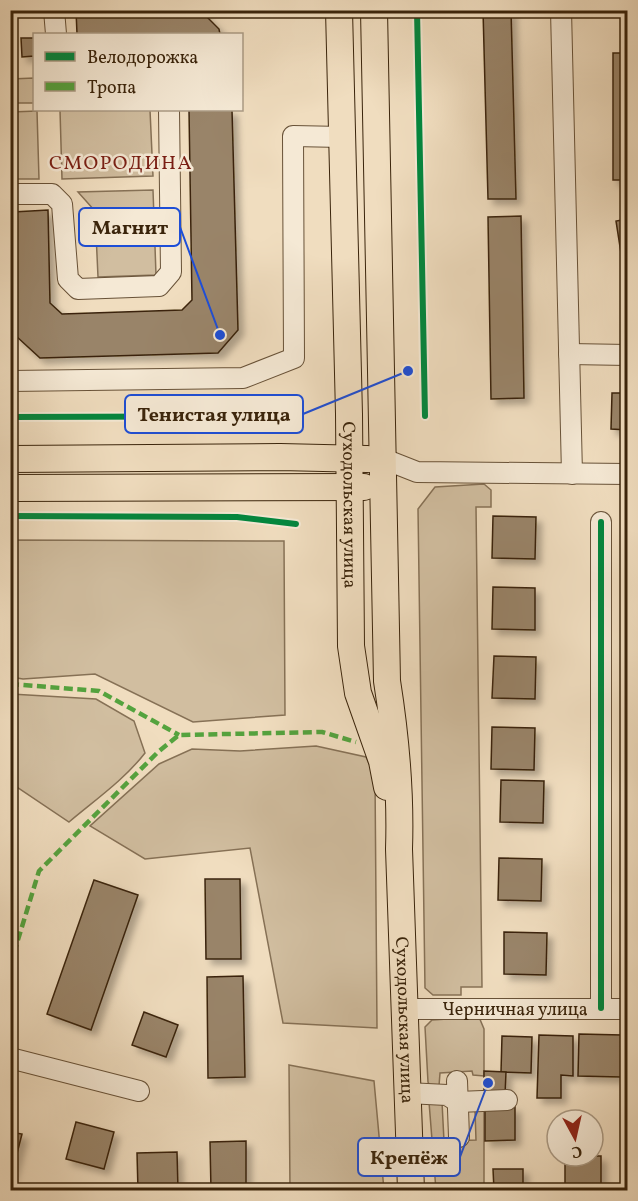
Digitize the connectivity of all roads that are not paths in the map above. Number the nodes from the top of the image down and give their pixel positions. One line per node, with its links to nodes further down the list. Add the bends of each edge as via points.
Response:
1 (54, 10): 5 (street)
2 (339, 10): 7 (main road, Суходольская улица)
3 (374, 10): 14 (main road, Суходольская улица)
4 (561, 10): 9 (street)
5 (56, 33)
6 (169, 111): 8 (street, via 171,272 159,286 78,289 68,279 62,204 52,194)
7 (342, 137): 11 (street, via 293,136 294,358 243,378); 13 (main road, Суходольская улица)
8 (10, 194)
9 (570, 354): 10 (street); 16 (street)
10 (627, 355)
11 (10, 381)
12 (10, 459): 13 (main road)
13 (349, 459): 14 (main road); 18 (main road, Суходольская улица)
14 (384, 459): 15 (street); 19 (main road, Суходольская улица)
15 (417, 472): 16 (street); 19 (street)
16 (572, 474): 17 (street)
17 (627, 474)
18 (349, 487): 19 (main road); 20 (main road); 22 (main road, Суходольская улица, via 353,670 382,761)
19 (384, 487): 22 (main road, Суходольская улица, via 387,681 398,761)
20 (10, 488)
21 (602, 522): 23 (street)
22 (399, 849): 24 (main road, Суходольская улица)
23 (601, 1008): 24 (street, Черничная улица); 25 (street, Черничная улица)
24 (403, 1009): 29 (main road, Суходольская улица)
25 (627, 1009)
26 (10, 1058): 28 (street)
27 (457, 1081): 31 (street)
28 (139, 1091)
29 (407, 1093): 31 (street, via 447,1095); 33 (main road, Суходольская улица)
30 (507, 1100): 31 (street)
31 (458, 1102): 32 (street)
32 (459, 1137)
33 (411, 1191)

